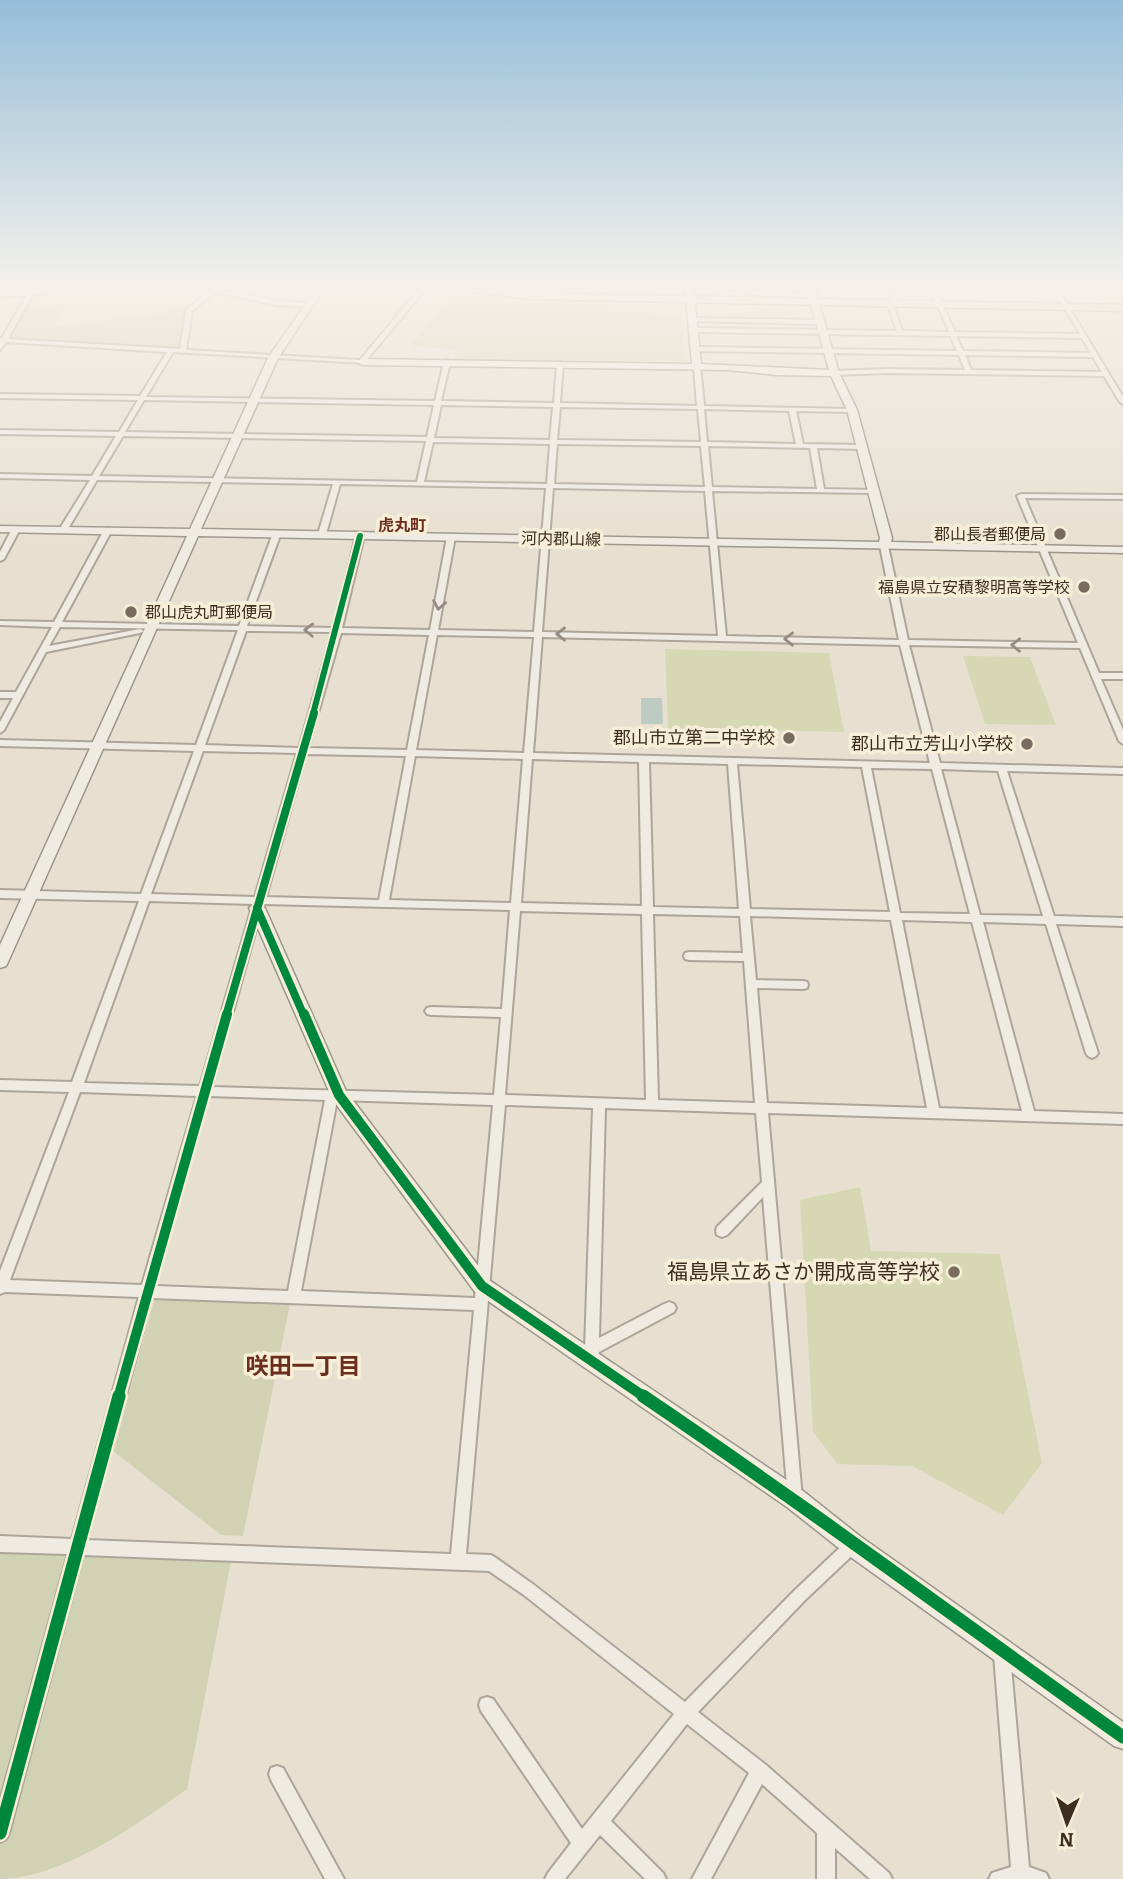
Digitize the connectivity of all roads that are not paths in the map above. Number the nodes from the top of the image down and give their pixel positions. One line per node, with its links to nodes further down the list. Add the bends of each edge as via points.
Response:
1 (834, 373): 17 (street)
2 (157, 374): 10 (street)
3 (266, 374): 11 (street)
4 (444, 374): 13 (street)
5 (560, 374): 14 (street)
6 (698, 374): 15 (street)
7 (1085, 374): 8 (street)
8 (1106, 374): 12 (street)
9 (0, 396): 10 (street)
10 (142, 398): 11 (street); 19 (street)
11 (254, 400): 13 (street); 20 (street)
12 (1123, 402)
13 (438, 404): 14 (street); 21 (street)
14 (557, 405): 15 (street); 22 (street)
15 (701, 408): 16 (street); 23 (street)
16 (792, 410): 17 (street); 24 (street)
17 (852, 410): 26 (street)
18 (0, 432): 19 (street)
19 (120, 435): 20 (street); 28 (street)
20 (238, 436): 21 (street); 29 (street)
21 (430, 439): 22 (street); 31 (street)
22 (555, 442): 23 (street); 32 (street)
23 (703, 444): 24 (street); 33 (street)
24 (800, 446): 25 (street)
25 (813, 446): 26 (street); 34 (street)
26 (863, 447): 35 (street)
27 (0, 476): 28 (street)
28 (95, 477): 29 (street); 39 (street)
29 (218, 480): 30 (street); 41 (street)
30 (337, 482): 31 (street); 43 (street)
31 (420, 484): 32 (street)
32 (550, 486): 33 (street); 46 (street)
33 (708, 489): 34 (street); 47 (street)
34 (821, 491): 35 (street)
35 (874, 492): 48 (street)
36 (1123, 496): 49 (street, via 1021,496)
37 (0, 528): 38 (street, 河内郡山線)
38 (16, 529): 39 (street, 河内郡山線); 51 (street)
39 (63, 530): 40 (street, 河内郡山線)
40 (108, 530): 41 (street, 河内郡山線); 53 (street)
41 (195, 532): 42 (street, 河内郡山線); 54 (street)
42 (277, 533): 43 (street, 河内郡山線); 55 (street)
43 (322, 534): 44 (street, 河内郡山線)
44 (360, 536): 45 (street, 河内郡山線); 56 (street)
45 (451, 537): 46 (street, 河内郡山線); 57 (street, one-way to 57)
46 (545, 539): 47 (street, 河内郡山線); 58 (street)
47 (713, 542): 48 (street, 河内郡山線); 59 (street)
48 (884, 546): 49 (street, 河内郡山線); 60 (street)
49 (1042, 548): 50 (street, 河内郡山線); 61 (street)
50 (1123, 550)
51 (0, 559)
52 (0, 623): 53 (street)
53 (58, 624): 54 (street); 62 (street)
54 (151, 628): 55 (street); 62 (street); 70 (street)
55 (244, 628): 56 (street, one-way to 55); 71 (street)
56 (337, 631): 57 (street); 72 (street)
57 (434, 632): 58 (street); 73 (street)
58 (539, 634): 59 (street, one-way to 58); 74 (street)
59 (722, 638): 60 (street, one-way to 59)
60 (905, 642): 61 (street, one-way to 60); 78 (street)
61 (1084, 646): 63 (street)
62 (44, 650): 66 (street)
63 (1096, 676): 64 (street); 68 (street)
64 (1123, 676)
65 (0, 695): 66 (street)
66 (19, 695): 67 (street)
67 (0, 730)
68 (1123, 741)
69 (0, 743): 70 (street)
70 (98, 746): 71 (street); 82 (street)
71 (198, 747): 72 (street); 83 (street)
72 (302, 750): 73 (street); 85 (street)
73 (412, 753): 74 (street); 84 (street)
74 (528, 755): 75 (street); 86 (street)
75 (644, 759): 76 (street); 87 (street)
76 (732, 761): 77 (street); 88 (street)
77 (866, 765): 78 (street); 89 (street)
78 (937, 767): 79 (street); 90 (street)
79 (1002, 769): 80 (street); 91 (street)
80 (1123, 771)
81 (0, 894): 82 (street)
82 (30, 895): 83 (street); 95 (street)
83 (145, 898): 85 (street); 102 (street)
84 (384, 902): 85 (street); 86 (street)
85 (258, 904): 103 (street); 104 (street)
86 (515, 905): 87 (street); 99 (street)
87 (648, 910): 88 (street); 107 (street)
88 (745, 913): 89 (street); 94 (street)
89 (896, 917): 90 (street); 109 (street)
90 (975, 919): 91 (street); 110 (street)
91 (1049, 920): 92 (street); 100 (street)
92 (1123, 922)
93 (689, 956): 94 (street)
94 (748, 957): 96 (street)
95 (0, 961)
96 (750, 984): 97 (street); 108 (street)
97 (803, 985)
98 (431, 1011): 99 (street)
99 (507, 1013): 105 (street)
100 (1092, 1053)
101 (0, 1085): 102 (street)
102 (76, 1088): 103 (street); 114 (street)
103 (205, 1091): 104 (street); 115 (street)
104 (336, 1095): 105 (street); 116 (street); 117 (street)
105 (499, 1102): 106 (street); 117 (street)
106 (599, 1104): 107 (street); 119 (street)
107 (652, 1105): 108 (street)
108 (760, 1108): 109 (street); 112 (street)
109 (934, 1113): 110 (street)
110 (1028, 1116): 111 (street)
111 (1123, 1119)
112 (767, 1185): 113 (street); 120 (street)
113 (722, 1231)
114 (0, 1287): 115 (street)
115 (147, 1291): 116 (street); 123 (street)
116 (294, 1295): 117 (street)
117 (481, 1295): 119 (street); 124 (street)
118 (669, 1308): 119 (street)
119 (592, 1355): 120 (street)
120 (795, 1499): 122 (street)
121 (0, 1544): 123 (street)
122 (853, 1545): 125 (street); 127 (street)
123 (78, 1547): 124 (street); 133 (street)
124 (458, 1561): 127 (street, via 491,1563)
125 (1002, 1649): 128 (street); 135 (street)
126 (487, 1705): 134 (street)
127 (686, 1713): 129 (street); 131 (street)
128 (1123, 1737)
129 (760, 1771): 132 (street); 139 (street)
130 (277, 1774): 136 (street)
131 (600, 1822): 134 (street); 138 (street)
132 (826, 1830): 140 (street); 141 (street)
133 (0, 1833)
134 (582, 1843): 137 (street)
135 (1020, 1876): 142 (street); 143 (street)
136 (335, 1879)
137 (554, 1879)
138 (657, 1879)
139 (701, 1879)
140 (826, 1879)
141 (883, 1879)
142 (998, 1879)
143 (1040, 1879)

